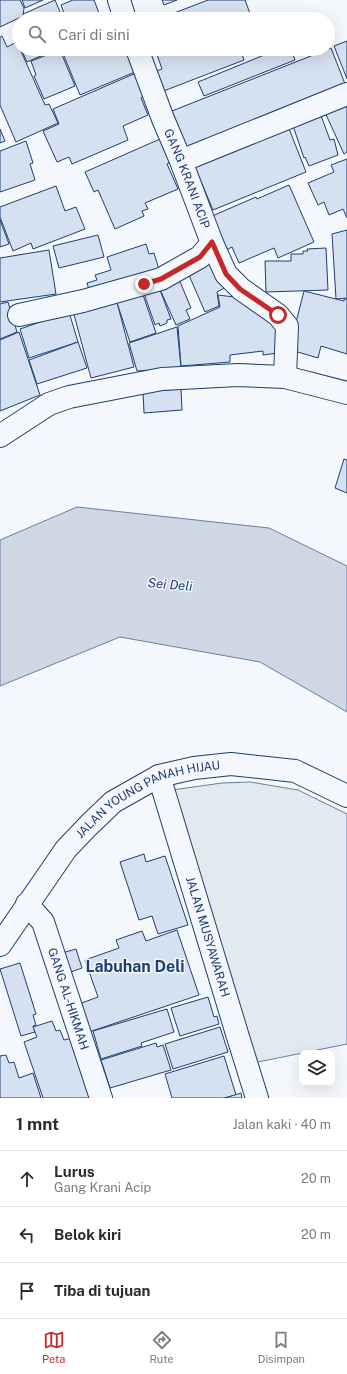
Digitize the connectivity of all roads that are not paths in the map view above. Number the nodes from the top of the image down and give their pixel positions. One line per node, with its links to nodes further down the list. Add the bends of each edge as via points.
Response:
1 (119, 0): 2 (street)
2 (123, 12)
3 (140, 56): 5 (street, GANG KRANI ACIP)
4 (347, 94): 5 (street)
5 (181, 161): 6 (street, GANG KRANI ACIP)
6 (212, 242): 7 (street, via 200,257 161,279 83,302); 8 (street, GANG KRANI ACIP, via 226,274 240,289 278,315 286,326)
7 (18, 315)
8 (285, 377): 9 (street); 10 (street, via 162,379 69,397 49,404)
9 (347, 393)
10 (0, 436)
11 (159, 776): 12 (street, JALAN YOUNG PANAH HIJAU, via 194,768 231,764 288,770); 13 (street, JALAN YOUNG PANAH HIJAU, via 112,802 66,850); 16 (street, JALAN MUSYAWARAH)
12 (347, 796)
13 (27, 904): 14 (street, JALAN YOUNG PANAH HIJAU); 15 (street, GANG AL-HIKMAH, via 43,922)
14 (0, 944)
15 (101, 1098)
16 (257, 1098)

